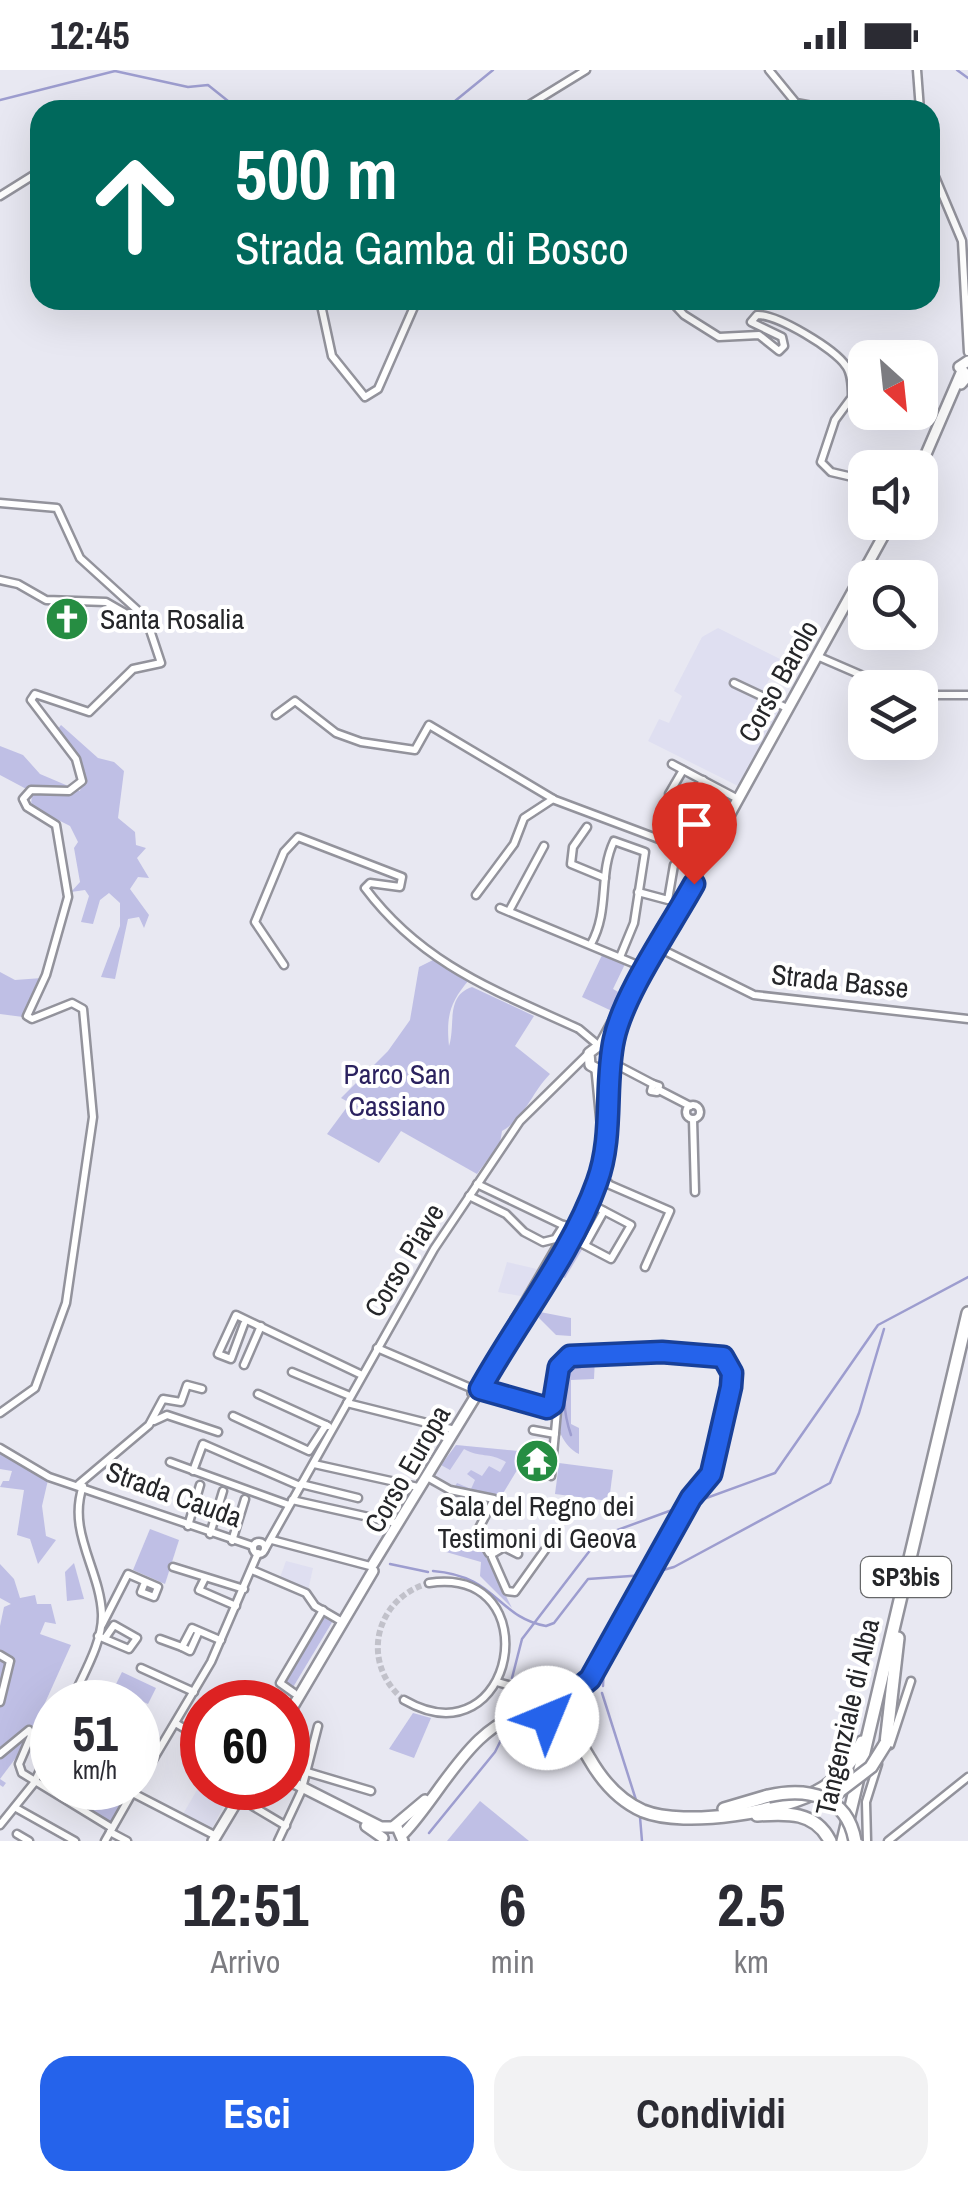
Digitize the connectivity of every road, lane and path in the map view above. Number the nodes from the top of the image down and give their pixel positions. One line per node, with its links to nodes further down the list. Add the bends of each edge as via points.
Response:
1 (586, 70): 4 (street)
2 (769, 70): 5 (street)
3 (917, 71): 6 (street)
4 (537, 100)
5 (794, 100)
6 (919, 100)
7 (30, 177): 9 (street)
8 (940, 189): 13 (street, via 962,241)
9 (0, 196)
10 (323, 310): 11 (street, via 330,352 364,398 378,389)
11 (412, 310)
12 (679, 310): 17 (street, via 720,338 759,336 780,351 782,337 751,322 757,315 773,316 844,364 852,397 835,420 821,462)
13 (967, 341): 14 (street)
14 (966, 358): 15 (main road)
15 (964, 374): 16 (main road)
16 (928, 450)
17 (848, 476)
18 (0, 503): 21 (street, via 58,508 80,558 123,593)
19 (881, 540): 22 (main road, Corso Barolo)
20 (0, 580): 21 (street, via 49,601 106,602)
21 (146, 626): 78 (street, via 161,663 133,669 93,711 49,696 31,700 76,758 82,781 70,791 31,790 24,796 27,807 56,826 68,896 27,1016 72,1003 83,1009 93,1117 62,1316 34,1388)
22 (818, 656): 23 (street); 27 (main road, Corso Barolo)
23 (850, 670)
24 (734, 683): 27 (street)
25 (938, 695): 26 (street)
26 (968, 695)
27 (788, 709): 33 (main road, Corso Barolo)
28 (276, 716): 32 (street, via 295,701 336,733 415,750 429,724)
29 (672, 764): 30 (street)
30 (683, 770): 31 (street); 34 (street, via 669,794)
31 (704, 780): 33 (street); 35 (street, via 691,803)
32 (553, 799): 38 (street); 42 (street, via 524,818 514,844)
33 (740, 799): 38 (main road, Corso Barolo)
34 (688, 804)
35 (702, 808)
36 (586, 827): 40 (street, via 571,864)
37 (544, 846): 43 (street, via 505,910)
38 (708, 858): 44 (main road, Corso Barolo)
39 (674, 865): 41 (street, via 668,900)
40 (606, 878): 41 (street, via 614,841 645,852); 43 (street, via 604,914)
41 (638, 892): 45 (street)
42 (476, 895)
43 (590, 944): 45 (street)
44 (658, 948): 47 (main road, Corso Barolo); 48 (street, Strada Basse, via 754,995)
45 (620, 957): 47 (street)
46 (284, 965): 49 (street, via 256,922 284,852 298,837 402,877 400,887 366,888 397,928 429,955 575,1029)
47 (643, 969): 49 (main road, Corso Barolo); 50 (main road, Corso Barolo)
48 (968, 1019)
49 (595, 1048): 50 (main road); 52 (main road, Corso Europa); 53 (street, Corso Piave)
50 (612, 1050): 51 (main road, Corso Europa)
51 (612, 1065): 52 (main road); 54 (main road, Corso Europa); 58 (street, via 700,1111 694,1119)
52 (594, 1068): 53 (street); 62 (main road, Corso Europa, via 603,1115 600,1157)
53 (566, 1076): 55 (street, Corso Piave, via 520,1121)
54 (600, 1174): 56 (street); 57 (main road, Corso Europa)
55 (477, 1184): 59 (street, Corso Piave); 62 (street)
56 (610, 1184): 57 (street); 64 (street, via 670,1210)
57 (596, 1187): 60 (main road, Corso Europa)
58 (695, 1192)
59 (470, 1196): 62 (street, via 542,1242); 69 (street, Corso Piave)
60 (589, 1203): 61 (street); 62 (main road, Corso Europa)
61 (604, 1211): 63 (street); 63 (street, via 631,1225 611,1258)
62 (569, 1232): 63 (street); 74 (main road, Corso Europa); 74 (main road, Corso Europa)
63 (585, 1245)
64 (644, 1267)
65 (968, 1313): 139 (highway, Tangenziale di Alba / SP3bis)
66 (244, 1324): 67 (street, via 230,1359 218,1354 233,1316)
67 (262, 1326): 70 (street); 72 (street)
68 (968, 1337): 119 (highway, Tangenziale di Alba / SP3bis)
69 (377, 1348): 72 (street, Corso Piave); 74 (street)
70 (244, 1365)
71 (292, 1372): 76 (street)
72 (362, 1375): 76 (street, Corso Piave)
73 (202, 1390): 80 (street, Strada Cauda, via 187,1385 181,1402 163,1399)
74 (476, 1391): 77 (street); 82 (main road, Corso Europa)
75 (258, 1394): 81 (street)
76 (348, 1400): 81 (street, Corso Piave); 82 (street)
77 (551, 1406): 85 (street, via 557,1411); 135 (street, via 559,1367 570,1356 711,1354 728,1363 731,1387 715,1462 590,1679)
78 (0, 1413)
79 (233, 1416): 81 (street, via 310,1450)
80 (149, 1425): 84 (street, Strada Cauda, via 167,1416); 92 (street, Strada Cauda)
81 (329, 1427): 88 (street, Corso Piave)
82 (454, 1429): 91 (main road, Corso Europa); 95 (main road, Corso Europa)
83 (533, 1430): 85 (street)
84 (218, 1432)
85 (555, 1434): 90 (street)
86 (0, 1448): 92 (street, Strada Cauda, via 49,1477)
87 (170, 1462): 89 (street)
88 (314, 1464): 94 (street, Corso Piave); 95 (street)
89 (193, 1470): 94 (street, via 203,1444); 99 (street)
90 (551, 1476)
91 (427, 1477): 107 (street, via 450,1490 494,1499 477,1532); 110 (main road, Corso Europa)
92 (81, 1485): 101 (street, Strada Cauda); 120 (street)
93 (200, 1485): 101 (street)
94 (301, 1485): 97 (street); 99 (street, Corso Piave)
95 (415, 1491): 100 (main road, Corso Europa)
96 (223, 1492): 102 (street)
97 (358, 1498)
98 (244, 1499): 104 (street)
99 (291, 1503): 100 (street); 103 (street, Corso Piave)
100 (396, 1523): 110 (main road, Corso Europa)
101 (188, 1526): 102 (street, Strada Cauda)
102 (210, 1534): 104 (street, Strada Cauda)
103 (272, 1538): 105 (street, Corso Piave); 110 (street)
104 (232, 1541): 105 (street, Strada Cauda)
105 (259, 1548): 111 (street, Corso Piave)
106 (546, 1550): 107 (street, via 515,1592)
107 (492, 1554): 108 (street, via 504,1548)
108 (518, 1554)
109 (173, 1567): 112 (street)
110 (372, 1567): 118 (main road, Corso Europa); 130 (main road, Corso Europa)
111 (252, 1570): 115 (street, Corso Piave); 117 (street, via 306,1594)
112 (204, 1578): 115 (street); 116 (street, via 199,1590)
113 (145, 1582): 120 (street, via 128,1574)
114 (429, 1583): 131 (street, via 454,1583 481,1594 502,1620 506,1658)
115 (244, 1589): 116 (street, Corso Piave)
116 (236, 1606): 123 (street, Corso Piave)
117 (322, 1610): 118 (street); 128 (street)
118 (339, 1620): 129 (main road, Corso Europa)
119 (900, 1623): 167 (highway, bridge, via 886,1743 871,1767 837,1793); 181 (highway, Tangenziale di Alba / SP3bis)
120 (101, 1626): 121 (street)
121 (102, 1637): 121 (street, via 130,1648 137,1638 114,1625); 126 (street)
122 (160, 1638): 123 (street, via 182,1648 192,1628)
123 (221, 1640): 127 (street, Corso Piave)
124 (0, 1654): 140 (street, via 10,1661)
125 (141, 1668): 134 (street)
126 (81, 1680)
127 (200, 1680)
128 (282, 1680)
129 (306, 1680)
130 (307, 1680)
131 (497, 1682): 136 (street); 138 (street, via 466,1708 430,1711)
132 (534, 1682): 135 (main road, via 552,1674); 136 (street); 137 (main road)
133 (911, 1682): 182 (street, via 872,1779)
134 (180, 1686)
135 (574, 1687): 141 (main road)
136 (519, 1688): 137 (street)
137 (528, 1698): 142 (main road); 143 (main road)
138 (404, 1700)
139 (876, 1700): 168 (highway, via 858,1750 824,1788 787,1803); 181 (highway, Tangenziale di Alba / SP3bis)
140 (0, 1702)
141 (569, 1709): 144 (main road); 168 (highway, via 572,1729 610,1788 641,1810)
142 (534, 1712): 143 (main road); 144 (main road)
143 (512, 1718): 173 (main road)
144 (555, 1718): 167 (highway, via 607,1790 640,1813 676,1822)
145 (180, 1722): 147 (street, Corso Piave)
146 (318, 1726): 153 (street)
147 (177, 1728): 148 (street); 151 (street, Corso Piave)
148 (180, 1730)
149 (30, 1731): 152 (street)
150 (30, 1731): 156 (street, via 19,1769)
151 (160, 1752)
152 (0, 1754)
153 (310, 1759)
154 (310, 1773): 158 (street)
155 (968, 1777): 183 (street)
156 (30, 1779)
157 (30, 1789): 161 (street)
158 (370, 1790)
159 (310, 1795): 173 (main road)
160 (160, 1805): 174 (street)
161 (16, 1808): 169 (street); 176 (street)
162 (77, 1810): 171 (street)
163 (123, 1810): 171 (street, Corso Piave)
164 (228, 1810): 174 (main road)
165 (266, 1810): 170 (street)
166 (293, 1810): 170 (street)
167 (760, 1814): 180 (highway, via 811,1819)
168 (689, 1818): 181 (highway, bridge, via 808,1791 846,1815)
169 (0, 1825)
170 (286, 1826): 179 (street)
171 (111, 1831): 177 (street, Corso Piave); 178 (street)
172 (17, 1834): 175 (street)
173 (390, 1836)
174 (209, 1837)
175 (29, 1841)
176 (75, 1841)
177 (105, 1841)
178 (127, 1841)
179 (278, 1841)
180 (830, 1841)
181 (849, 1841)
182 (867, 1841)
183 (888, 1841)

